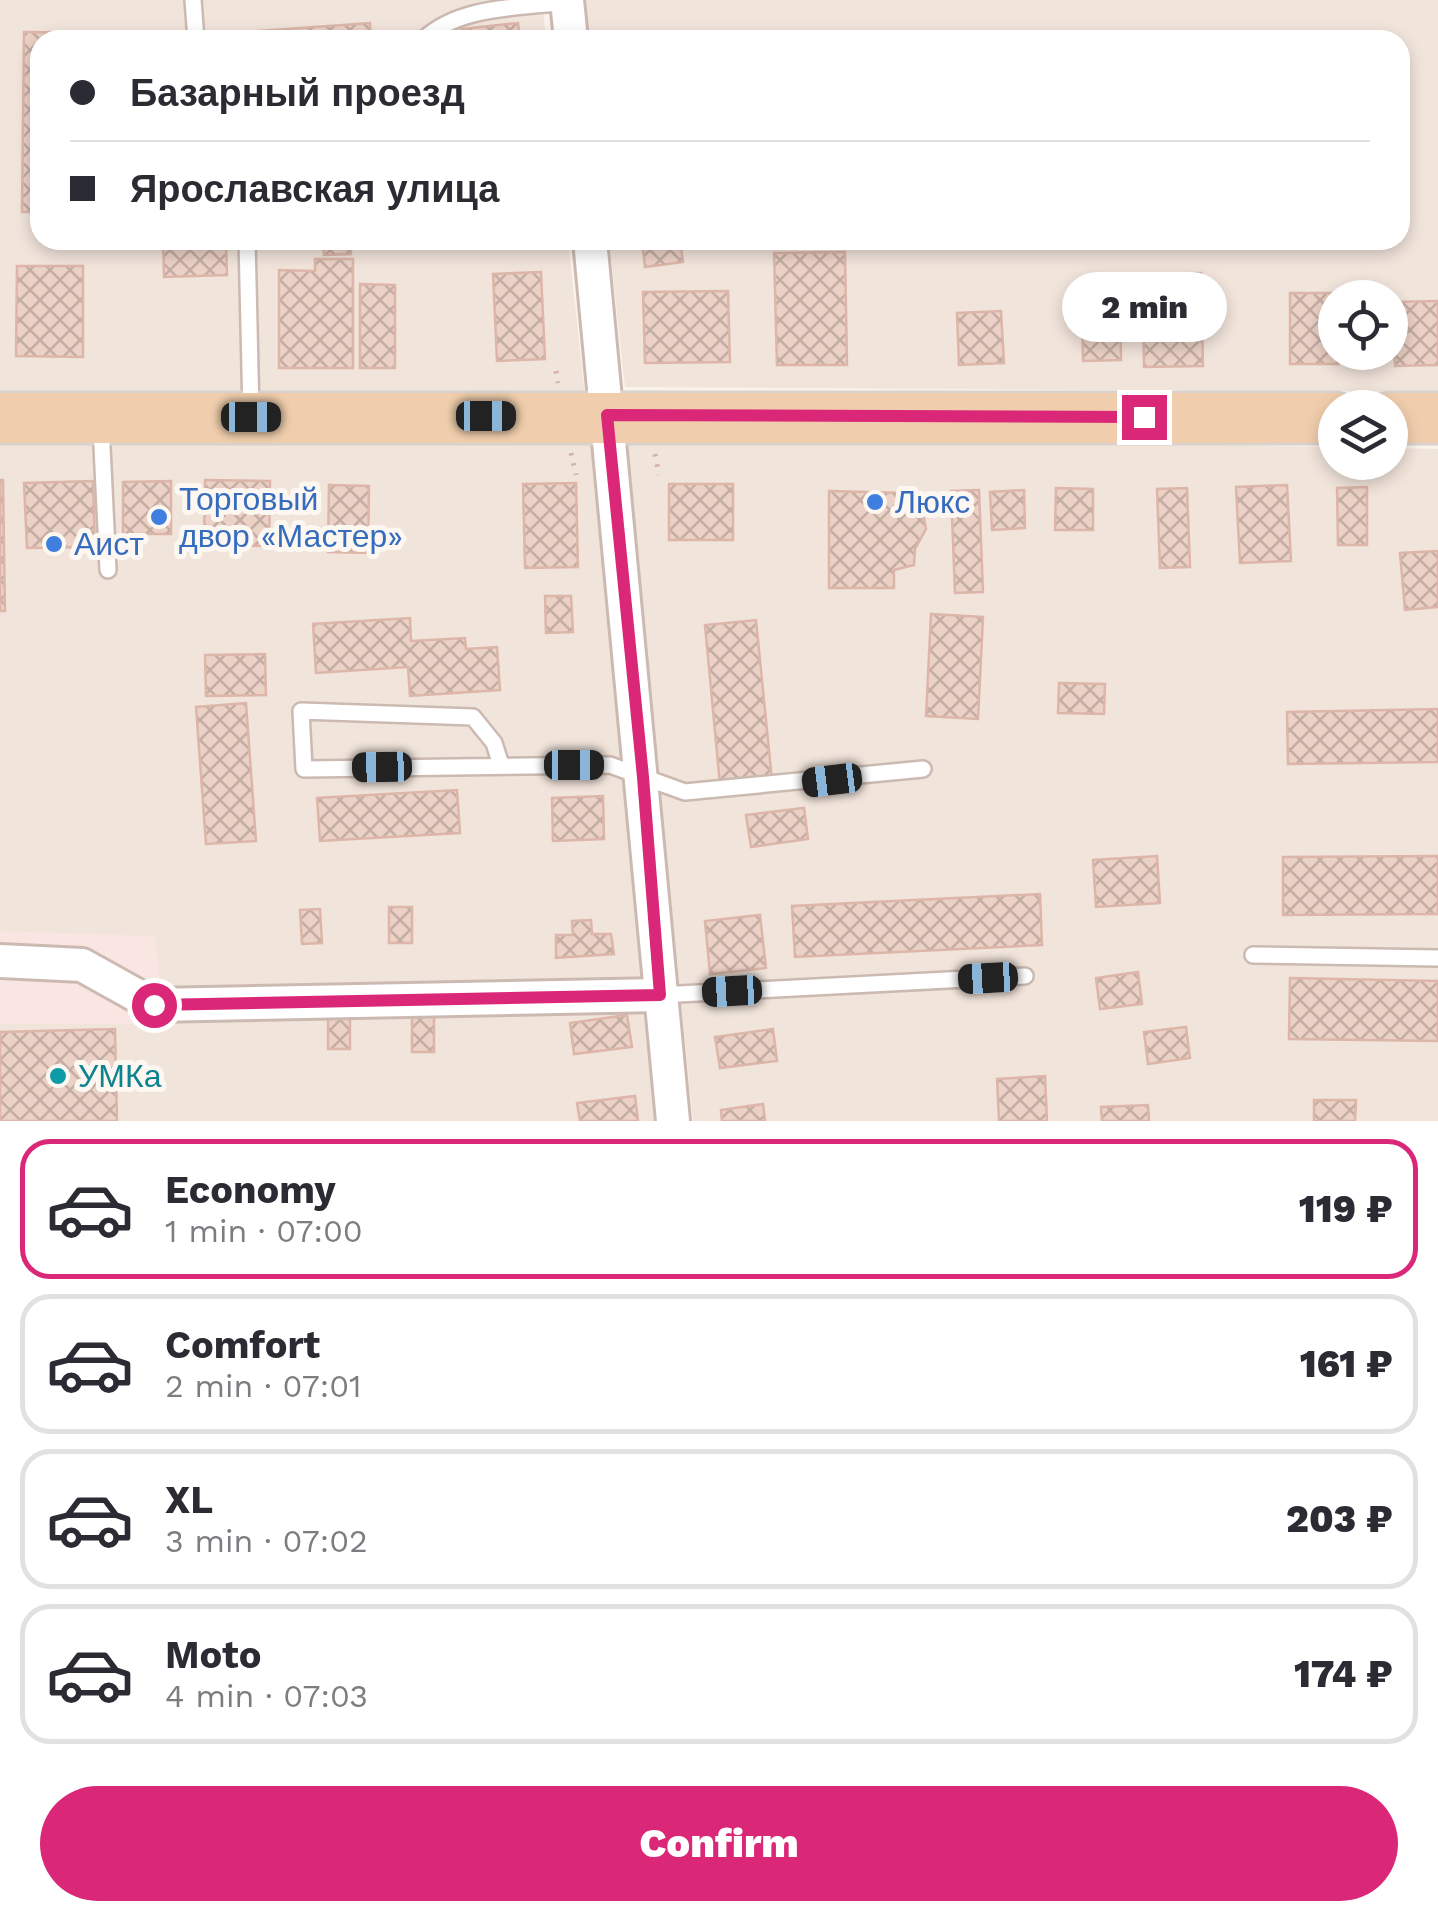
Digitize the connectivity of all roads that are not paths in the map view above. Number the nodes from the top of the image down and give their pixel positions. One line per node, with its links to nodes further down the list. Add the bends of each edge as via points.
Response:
1 (193, 0): 3 (lane)
2 (567, 1): 4 (lane, via 465,15); 5 (street)
3 (195, 30)
4 (434, 30)
5 (570, 30)
6 (247, 250): 9 (lane)
7 (591, 250): 8 (street)
8 (607, 415): 9 (main road); 12 (main road); 18 (street)
9 (251, 417): 11 (main road)
10 (0, 418): 11 (main road)
11 (100, 418): 15 (lane)
12 (1318, 418)
13 (1408, 418): 14 (main road)
14 (1438, 418)
15 (108, 570)
16 (500, 765): 16 (lane, via 494,743 472,717 301,711 304,769); 18 (lane, via 610,765)
17 (922, 769): 18 (lane, via 685,792)
18 (643, 777): 23 (street)
19 (1253, 956): 20 (lane)
20 (1438, 958)
21 (0, 961): 23 (street, via 82,966 154,1005)
22 (1025, 976): 23 (lane)
23 (660, 995): 24 (street)
24 (673, 1121)

